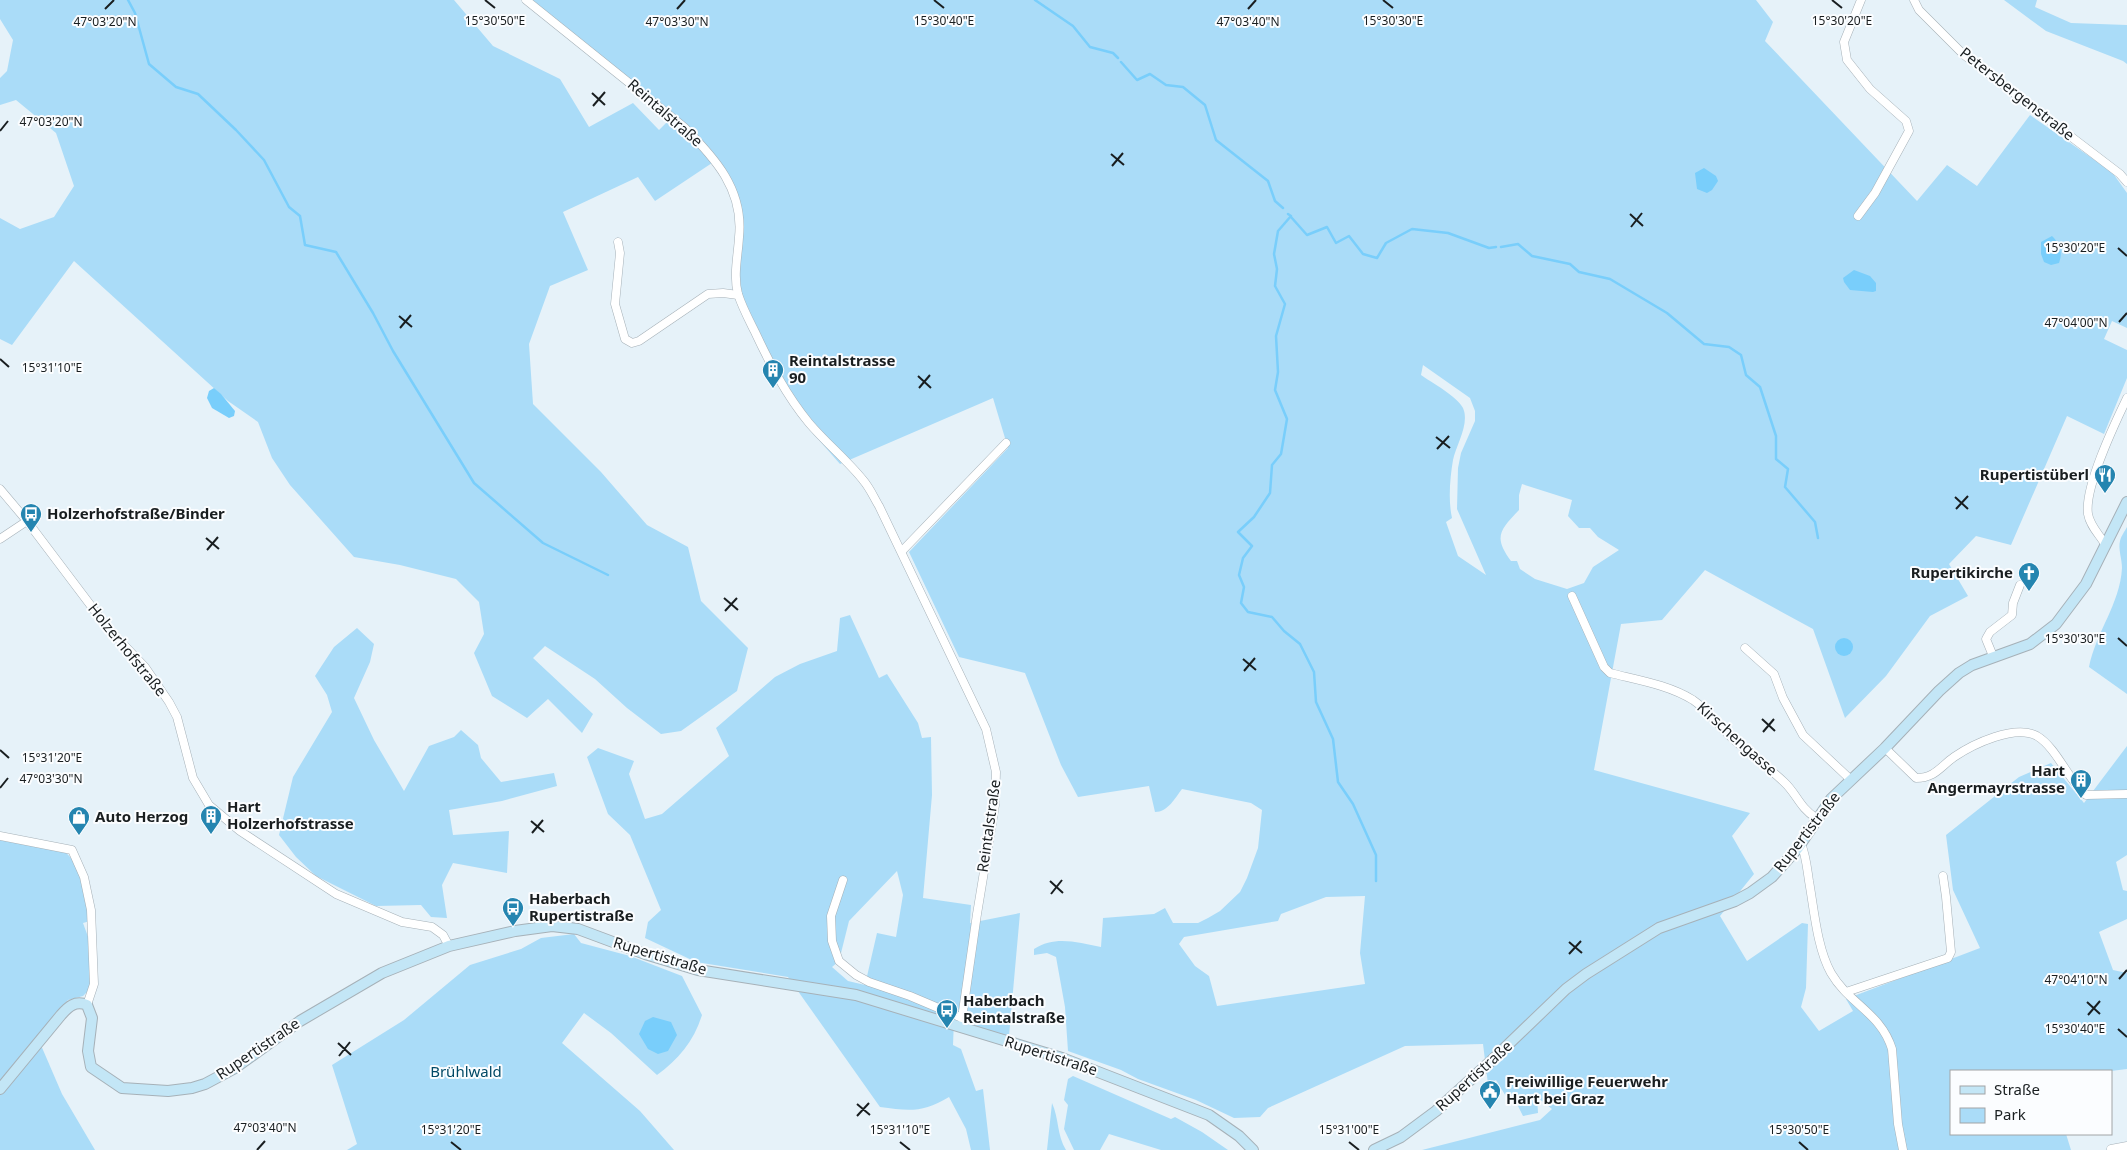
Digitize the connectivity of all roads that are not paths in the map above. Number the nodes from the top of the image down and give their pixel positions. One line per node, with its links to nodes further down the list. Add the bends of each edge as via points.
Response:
1 (526, 0): 7 (street, Reintalstraße, via 684,127 720,166 737,200 740,235 735,280)
2 (1861, 0): 5 (street, via 1844,42 1847,60 1870,89 1906,122 1909,131 1875,193)
3 (1914, 0): 4 (street, Petersbergenstraße, via 1919,10 1964,55)
4 (2127, 182)
5 (1858, 216)
6 (618, 242): 7 (street, via 620,253 615,304 625,339 632,343 708,294)
7 (738, 295): 15 (street, Reintalstraße, via 785,391 809,423 864,482)
8 (2127, 398): 14 (street, via 2095,474 2088,505 2091,524)
9 (1006, 443): 15 (street)
10 (0, 489): 12 (street, Holzerhofstraße)
11 (2127, 502): 14 (main road, Rupertistraße)
12 (27, 521): 13 (street); 28 (street, Holzerhofstraße, via 169,702 177,717 192,778 209,805 240,831 336,894 402,922 432,927 443,935)
13 (0, 539)
14 (2105, 544): 19 (main road, Rupertistraße, via 2082,591 2056,624 2030,644)
15 (902, 551): 31 (street, Reintalstraße, via 986,729 996,772 995,805)
16 (2020, 585): 19 (street, via 2012,615 1990,632 1986,640)
17 (1572, 596): 23 (street, Kirschengasse, via 1604,667 1610,673 1675,690 1693,700 1784,782 1799,804)
18 (1745, 648): 21 (street, via 1774,674 1803,735)
19 (1992, 656): 20 (main road, Rupertistraße, via 1959,673)
20 (1884, 748): 21 (main road, Rupertistraße); 22 (street, via 1916,778 1923,778 1933,775 1973,746 2009,733 2029,733 2044,742 2086,795)
21 (1850, 779): 23 (main road, Rupertistraße)
22 (2127, 794)
23 (1816, 818): 25 (main road, Rupertistraße)
24 (0, 836): 30 (street, via 72,850 84,877 91,910 94,984)
25 (1801, 844): 29 (street, via 1826,963); 37 (main road, Rupertistraße, via 1782,867 1750,893 1719,908 1659,928 1586,974 1436,1111 1401,1137)
26 (1943, 876): 29 (street, via 1951,952 1948,958)
27 (843, 880): 31 (street, via 831,916 832,941 839,961 869,982)
28 (449, 946): 30 (main road, Rupertistraße, via 382,973 341,995 235,1068 192,1088 168,1091 122,1088 91,1067 88,1051 92,1018); 32 (main road, Rupertistraße, via 552,926 578,929 698,970 856,995)
29 (1846, 992): 38 (street, via 1875,1018 1892,1049)
30 (87, 1005): 33 (main road, via 76,1004 67,1008)
31 (962, 1018): 32 (street, Reintalstraße)
32 (966, 1030): 36 (main road, Rupertistraße, via 1062,1058 1197,1110 1221,1122)
33 (0, 1089)
34 (2127, 1146): 35 (street)
35 (2111, 1149)
36 (1253, 1150)
37 (1374, 1150)
38 (1903, 1150)

